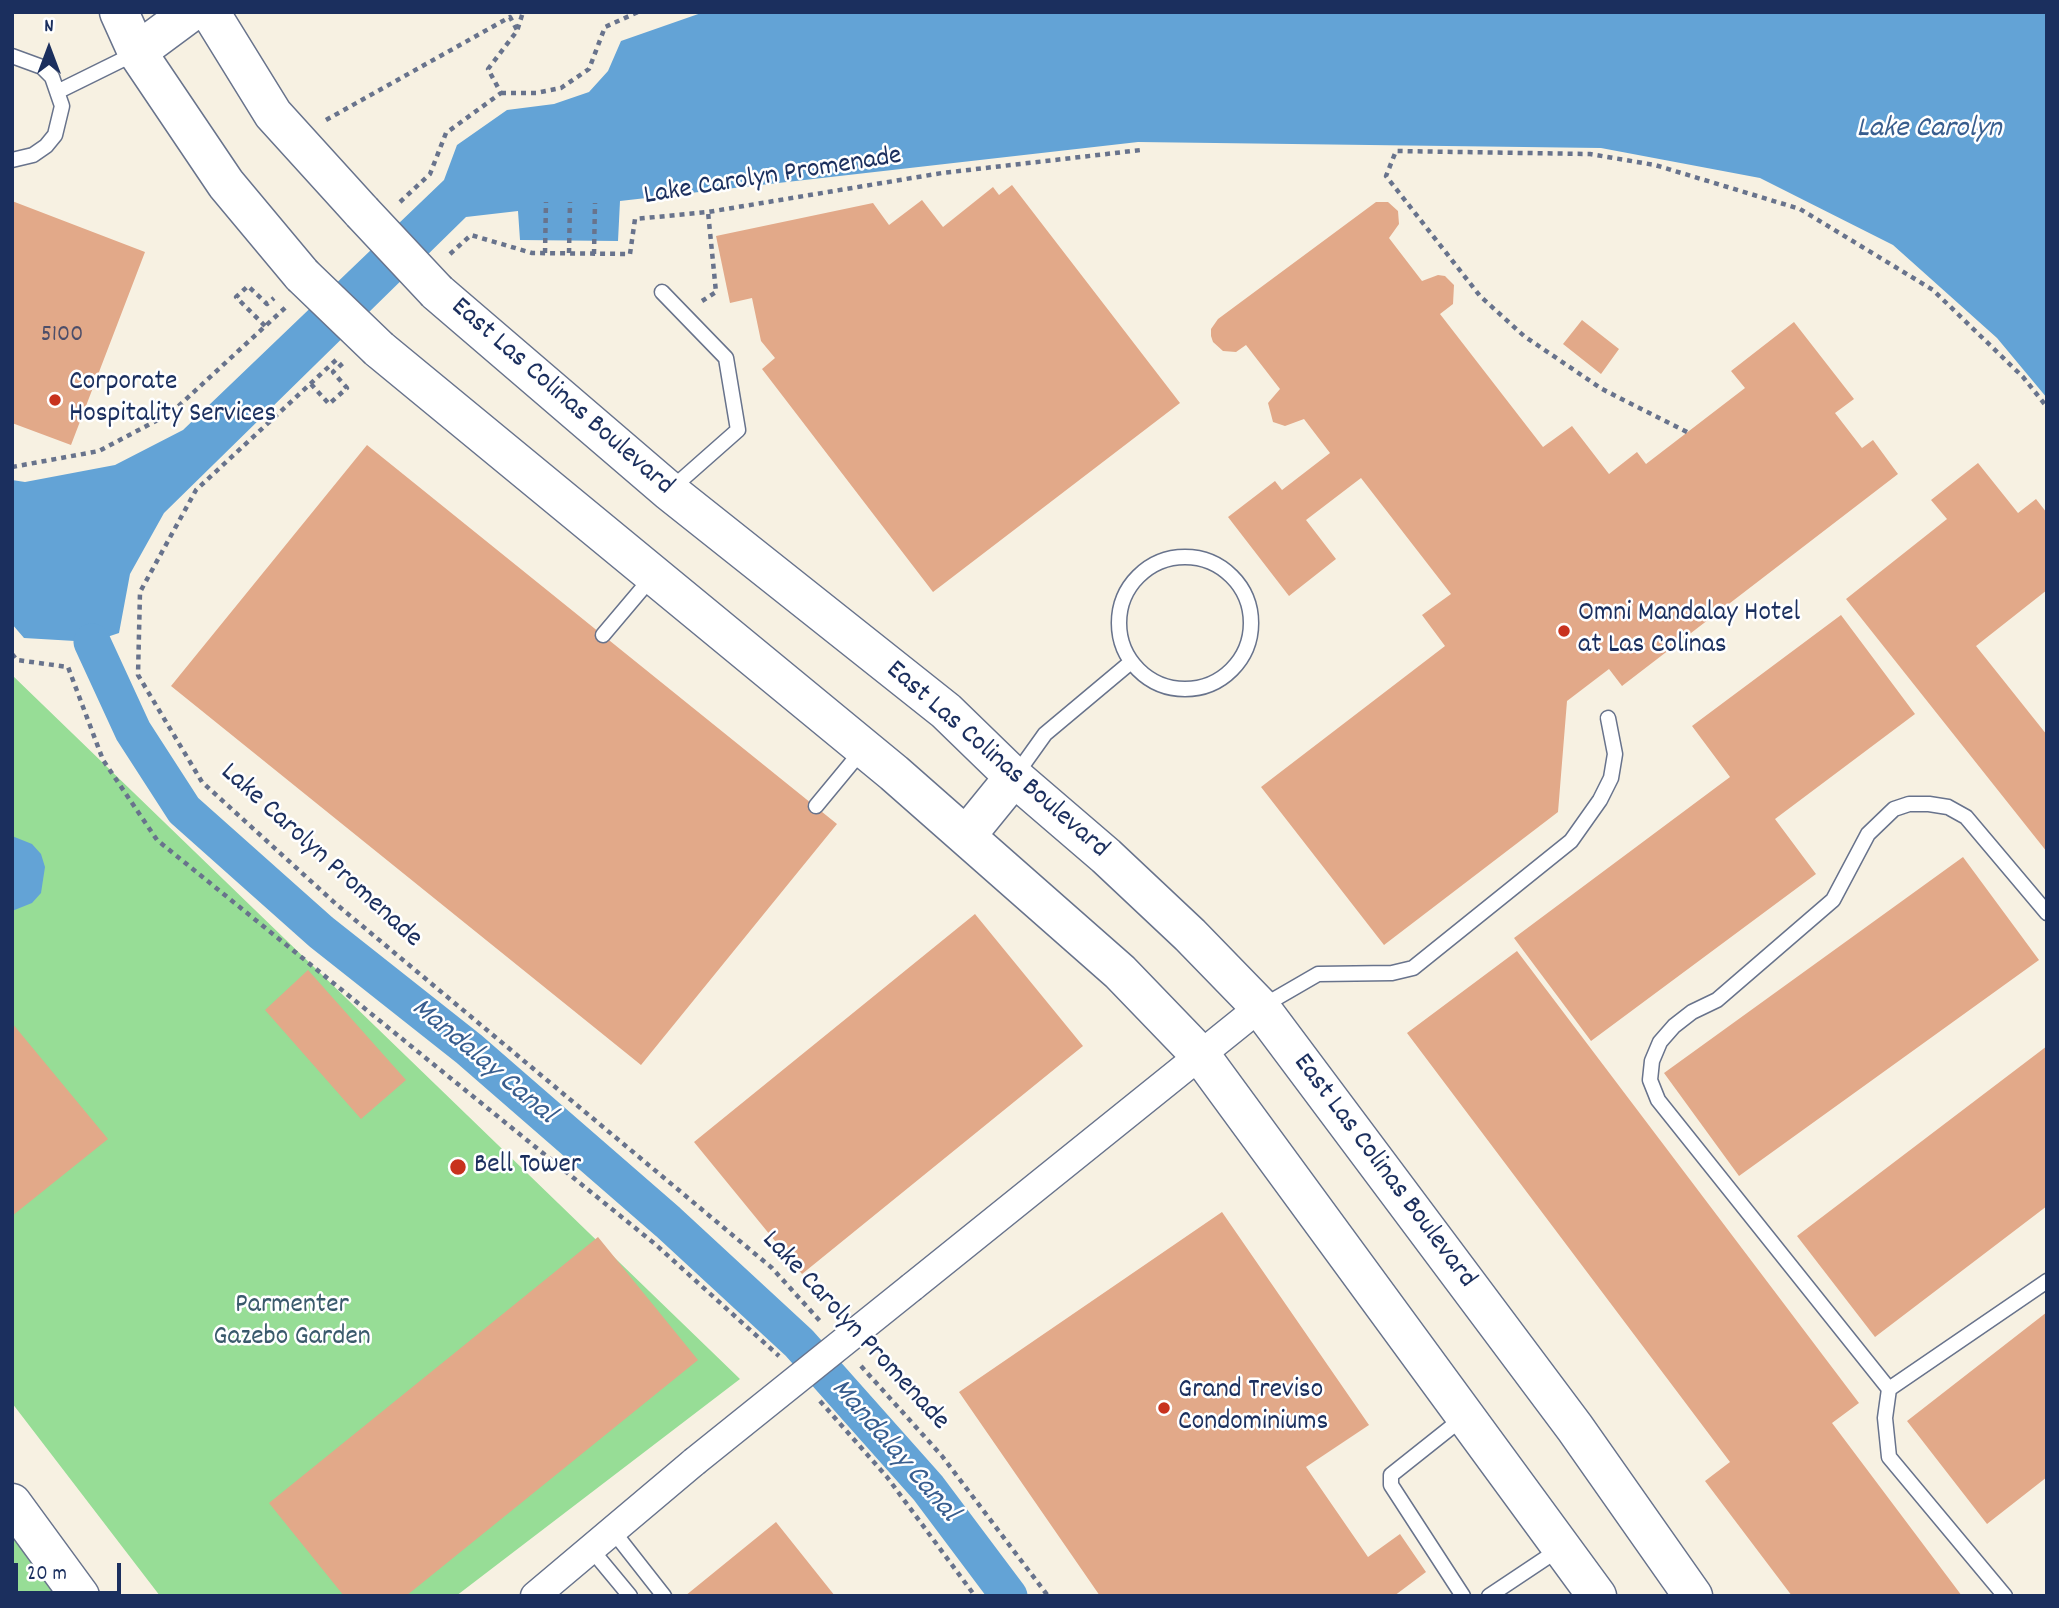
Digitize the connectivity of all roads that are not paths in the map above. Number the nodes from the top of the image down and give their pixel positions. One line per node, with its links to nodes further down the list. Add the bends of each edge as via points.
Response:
1 (119, 12): 4 (main road)
2 (191, 12): 4 (main road)
3 (211, 12): 9 (main road, East Las Colinas Boulevard, bridge, via 273,114 362,212)
4 (138, 52): 6 (lane); 10 (main road, bridge, via 290,284 379,349)
5 (12, 56): 6 (lane, via 42,67)
6 (59, 91): 7 (lane, via 62,106 55,135 33,155)
7 (12, 160)
8 (662, 292): 9 (lane, via 726,358 738,430)
9 (669, 491): 15 (main road, East Las Colinas Boulevard, via 946,711)
10 (653, 575): 11 (lane); 14 (main road)
11 (603, 635)
12 (1130, 662): 12 (lane, via 1146,678 1166,688 1210,685 1229,673 1247,646 1251,613 1244,592 1212,562 1190,557 1169,559 1149,568 1133,582 1120,611 1121,643); 15 (lane, via 1045,734)
13 (1608, 718): 19 (lane, via 1615,754 1611,778 1571,841 1413,968 1392,973 1318,974)
14 (864, 748): 16 (lane); 17 (main road)
15 (1014, 777): 17 (main road); 19 (main road, East Las Colinas Boulevard, via 1114,863)
16 (816, 806)
17 (966, 836): 20 (main road, via 1119,972)
18 (2047, 913): 22 (lane, via 1966,817 1929,804 1895,809 1856,852 1833,900 1717,1000 1674,1026 1652,1061 1650,1080 1658,1100)
19 (1260, 1007): 20 (street); 35 (main road, East Las Colinas Boulevard, via 1575,1429)
20 (1202, 1056): 23 (main road); 25 (street, bridge)
21 (2047, 1280): 22 (lane)
22 (1889, 1389): 36 (lane, via 1885,1434 1889,1457)
23 (1465, 1416): 26 (main road); 32 (lane, via 1391,1475 1391,1485)
24 (12, 1503): 28 (main road)
25 (612, 1531): 27 (street); 31 (lane)
26 (1562, 1548): 33 (lane); 34 (main road)
27 (591, 1549): 29 (street); 30 (lane)
28 (80, 1596)
29 (535, 1596)
30 (631, 1596)
31 (664, 1596)
32 (1463, 1596)
33 (1489, 1596)
34 (1597, 1596)
35 (1693, 1596)
36 (2005, 1596)

